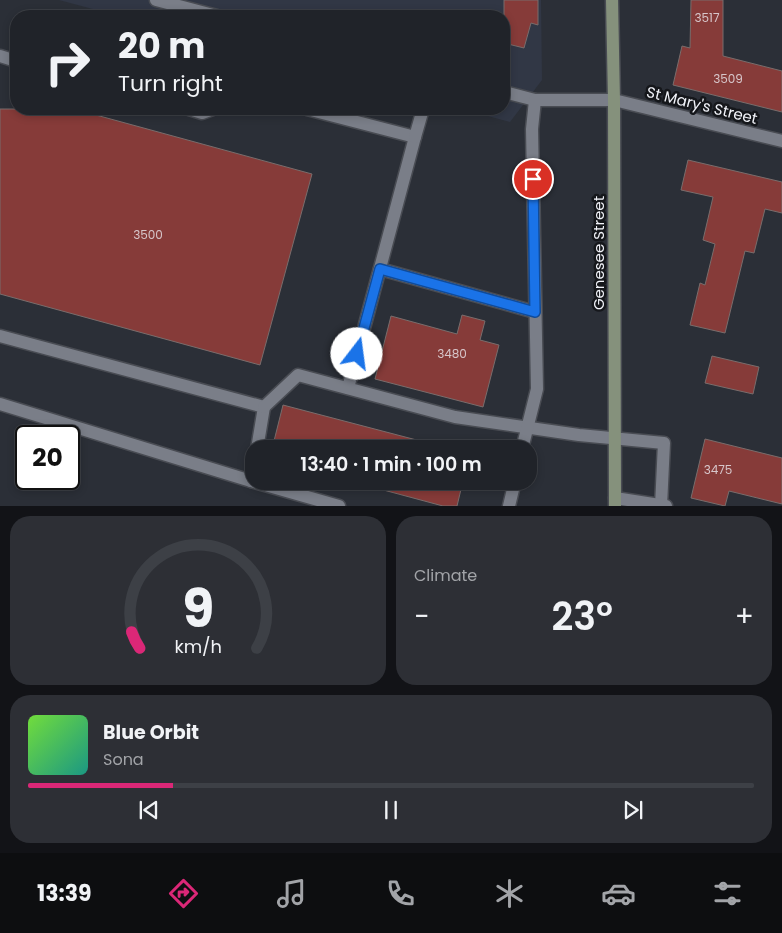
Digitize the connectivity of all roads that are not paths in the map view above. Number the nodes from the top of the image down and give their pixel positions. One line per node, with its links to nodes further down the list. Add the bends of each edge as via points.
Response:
1 (156, 0): 3 (street)
2 (612, 0): 6 (main road, Genesee Street)
3 (194, 10)
4 (510, 94): 5 (street, St Mary's Street)
5 (535, 100): 6 (street, St Mary's Street); 12 (street, via 532,129)
6 (614, 100): 10 (street, St Mary's Street); 18 (main road, Genesee Street)
7 (329, 115): 9 (street)
8 (421, 115): 9 (street)
9 (414, 138): 11 (street)
10 (782, 141)
11 (380, 269): 12 (street); 14 (street)
12 (535, 312): 17 (street, via 537,389)
13 (0, 336): 16 (street)
14 (348, 388): 16 (street, via 298,375); 17 (street, via 455,417)
15 (0, 404): 21 (street)
16 (264, 407): 19 (street)
17 (526, 428): 18 (street); 20 (street)
18 (615, 439): 24 (main road, Genesee Street); 25 (street, via 664,443)
19 (258, 440)
20 (524, 440)
21 (245, 479)
22 (283, 490): 26 (street)
23 (513, 490): 27 (street)
24 (615, 502): 25 (street)
25 (662, 505)
26 (339, 506)
27 (509, 506)

